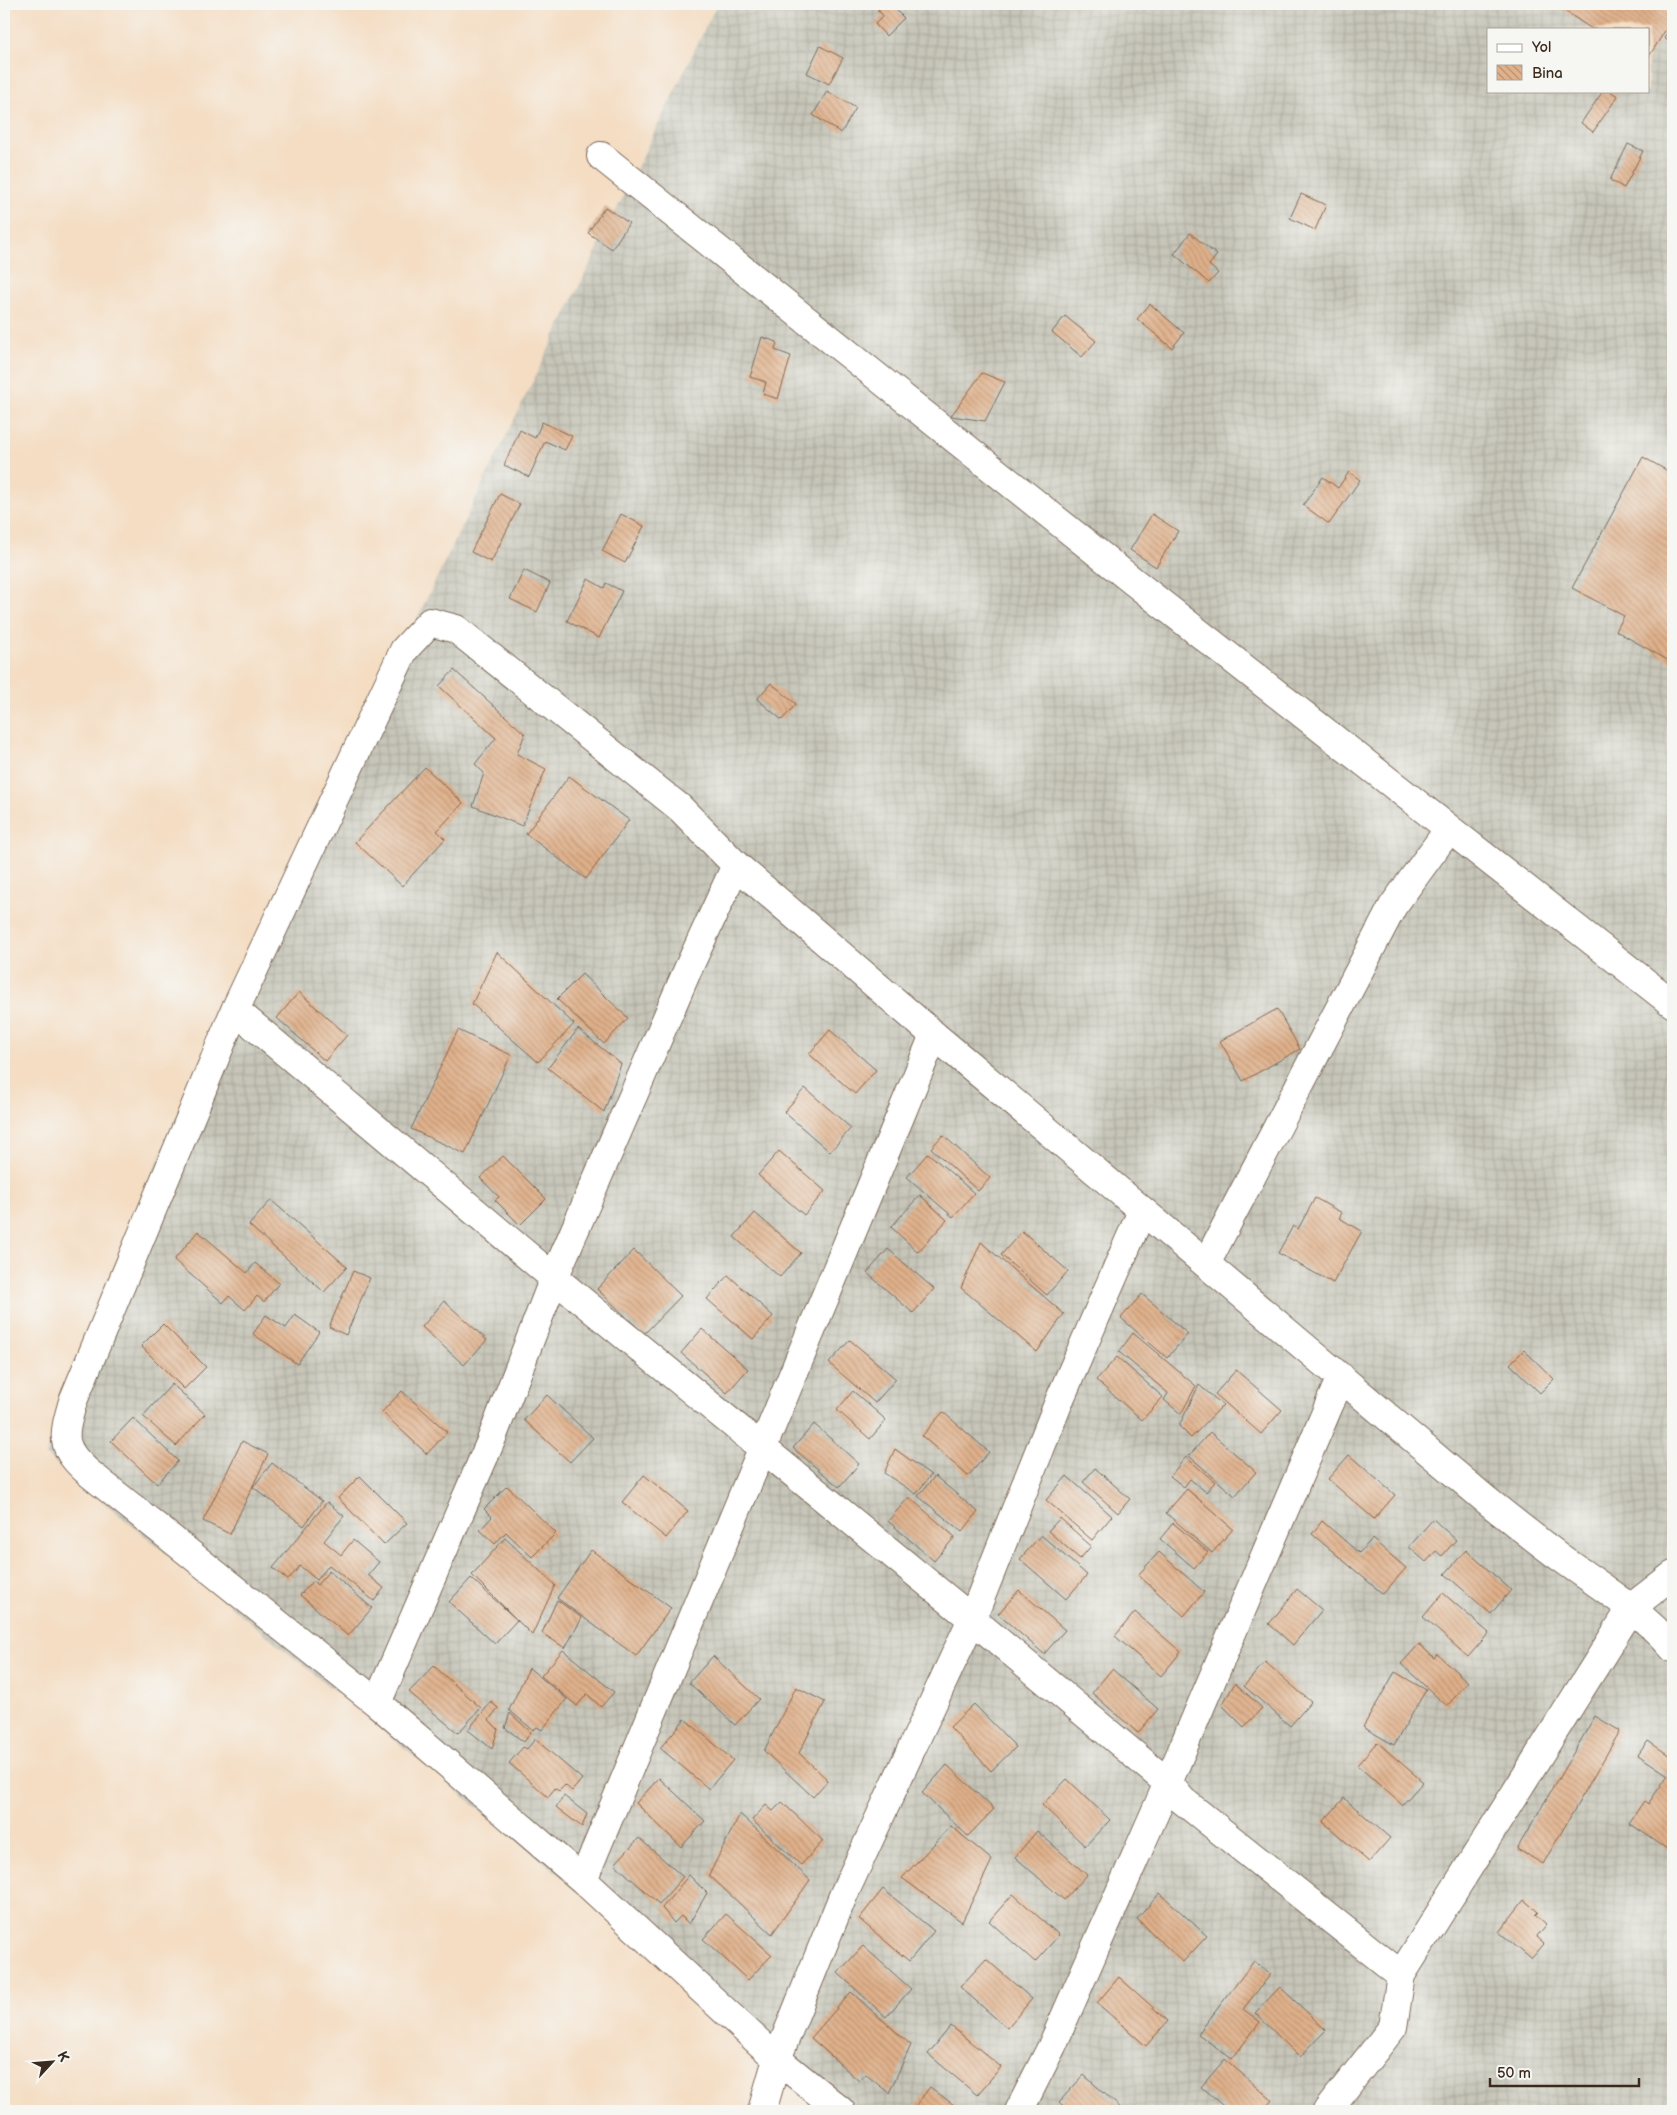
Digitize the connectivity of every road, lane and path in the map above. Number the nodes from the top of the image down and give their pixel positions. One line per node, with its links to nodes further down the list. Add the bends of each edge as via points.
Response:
1 (601, 156): 2 (street)
2 (1449, 829): 4 (street); 8 (street, via 1393,906)
3 (736, 865): 5 (street, via 680,808 456,629 430,622 404,650); 6 (street); 9 (street)
4 (1673, 1004)
5 (235, 1010): 9 (street); 16 (street, via 73,1401 64,1431 70,1455 89,1473)
6 (934, 1035): 7 (street); 11 (street)
7 (1142, 1211): 8 (street); 14 (street, via 1060,1399)
8 (1206, 1264): 10 (street)
9 (554, 1278): 11 (street); 16 (street, via 490,1442)
10 (1341, 1377): 13 (street, via 1485,1499 1559,1557); 17 (street)
11 (762, 1448): 14 (street); 18 (street)
12 (1673, 1575): 13 (street)
13 (1632, 1607): 15 (street); 19 (street)
14 (972, 1619): 17 (street); 20 (street, via 843,1896)
15 (1673, 1648)
16 (377, 1703): 18 (street)
17 (1168, 1783): 19 (street, via 1182,1800); 23 (street, via 1052,2046)
18 (583, 1880): 20 (street)
19 (1401, 1975): 24 (street, via 1393,2027)
20 (777, 2059): 21 (street); 22 (street)
21 (762, 2111)
22 (841, 2111)
23 (1019, 2111)
24 (1327, 2111)

